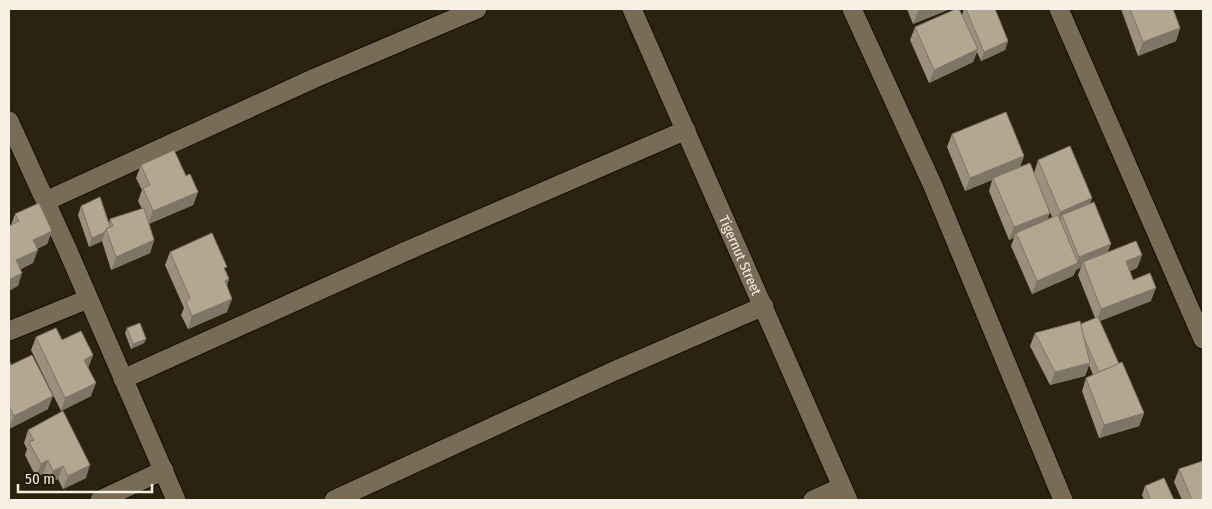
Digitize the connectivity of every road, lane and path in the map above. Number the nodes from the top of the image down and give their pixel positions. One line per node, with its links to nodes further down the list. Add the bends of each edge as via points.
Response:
1 (477, 9): 7 (street, via 315,78)
2 (632, 9): 6 (street, Tigernut Street)
3 (852, 9): 19 (street, via 933,186)
4 (1059, 9): 11 (street)
5 (9, 121): 7 (street)
6 (686, 130): 9 (street, Tigernut Street); 12 (street, via 402,252)
7 (46, 201): 8 (street)
8 (88, 299): 10 (street); 12 (street)
9 (764, 306): 14 (street, Tigernut Street); 17 (street)
10 (9, 331)
11 (1203, 339)
12 (123, 378): 13 (street)
13 (164, 470): 15 (street); 16 (street)
14 (845, 493): 18 (street)
15 (100, 500)
16 (176, 500)
17 (334, 500)
18 (813, 500)
19 (1063, 500)

